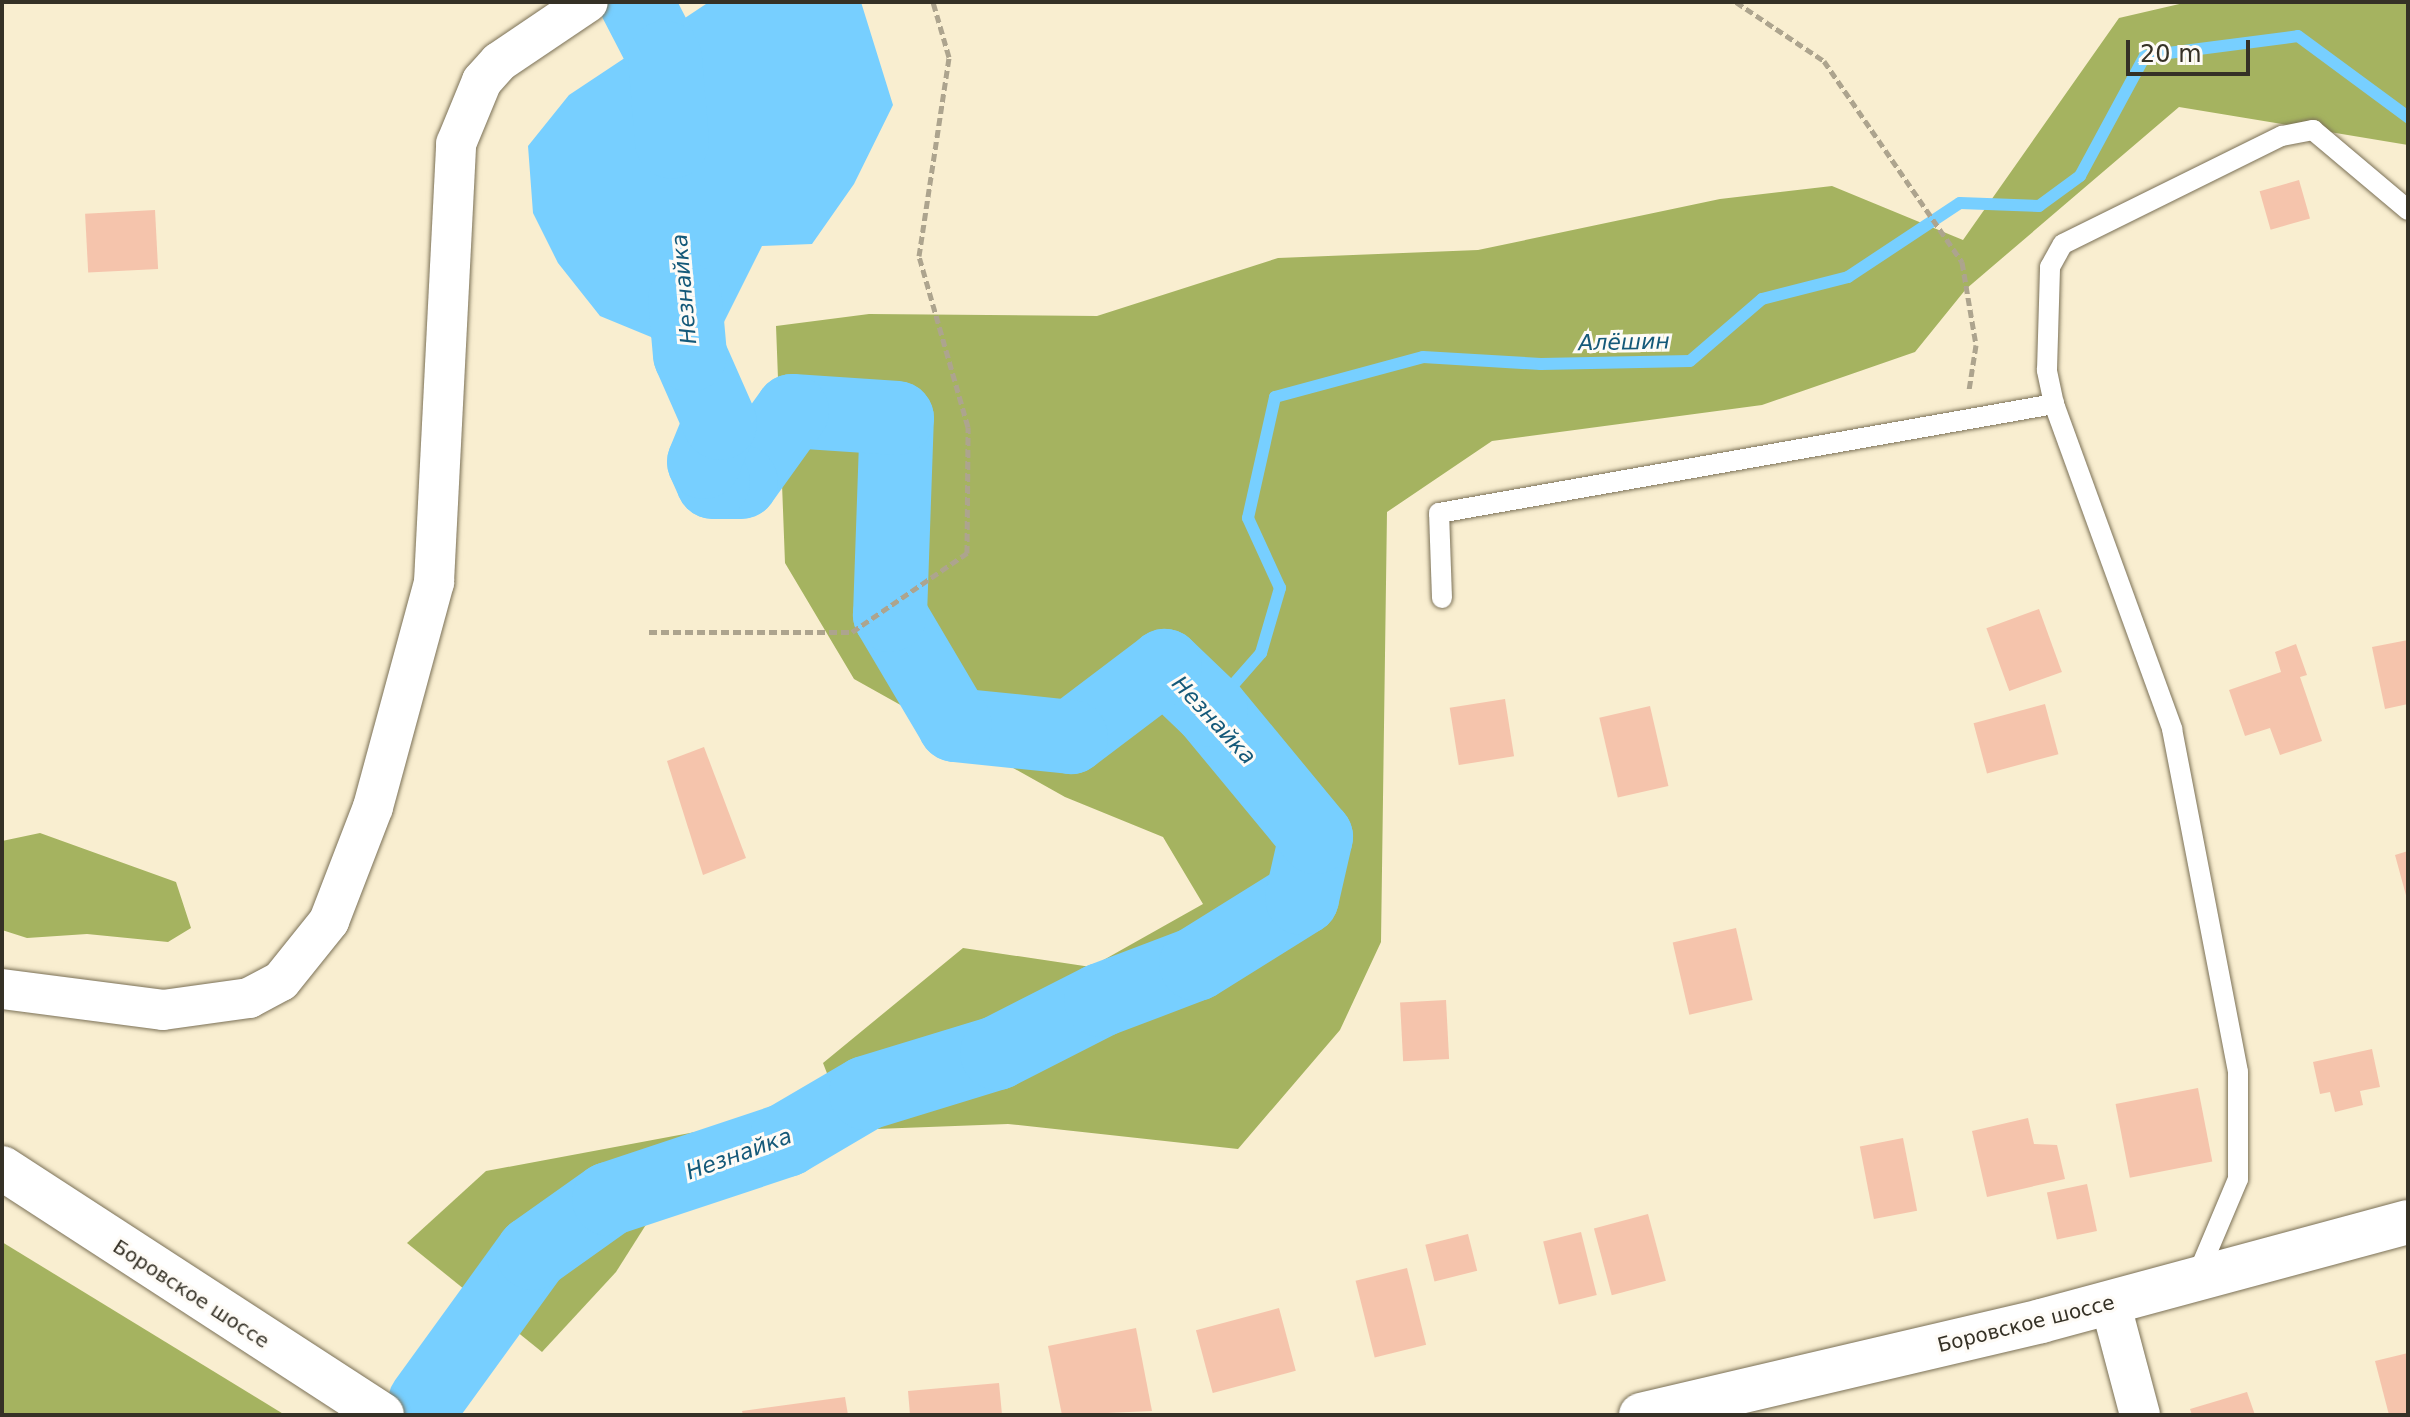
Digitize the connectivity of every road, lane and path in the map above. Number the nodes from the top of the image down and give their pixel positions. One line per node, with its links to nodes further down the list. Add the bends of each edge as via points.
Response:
1 (588, 2): 9 (street, via 499,62 482,81 456,144 434,582 378,793 329,921 281,981 249,998 163,1010)
2 (933, 2): 8 (path, via 949,57 919,256 968,427 967,553 852,632)
3 (1736, 2): 6 (path, via 1824,61 1962,262 1976,345)
4 (2408, 210): 5 (lane, via 2313,130 2282,136 2063,244 2050,267 2047,370)
5 (2054, 404): 6 (lane); 12 (lane, via 2172,729 2238,1072 2238,1179)
6 (1964, 419): 7 (lane, via 1439,513)
7 (1442, 598)
8 (649, 632)
9 (2, 989)
10 (2, 1168): 14 (main road, Боровское шоссе)
11 (2408, 1222): 12 (main road, Боровское шоссе)
12 (2196, 1279): 13 (main road, Боровское шоссе)
13 (2110, 1302): 15 (main road, Боровское шоссе); 16 (street)
14 (382, 1415)
15 (1641, 1415)
16 (2140, 1415)

